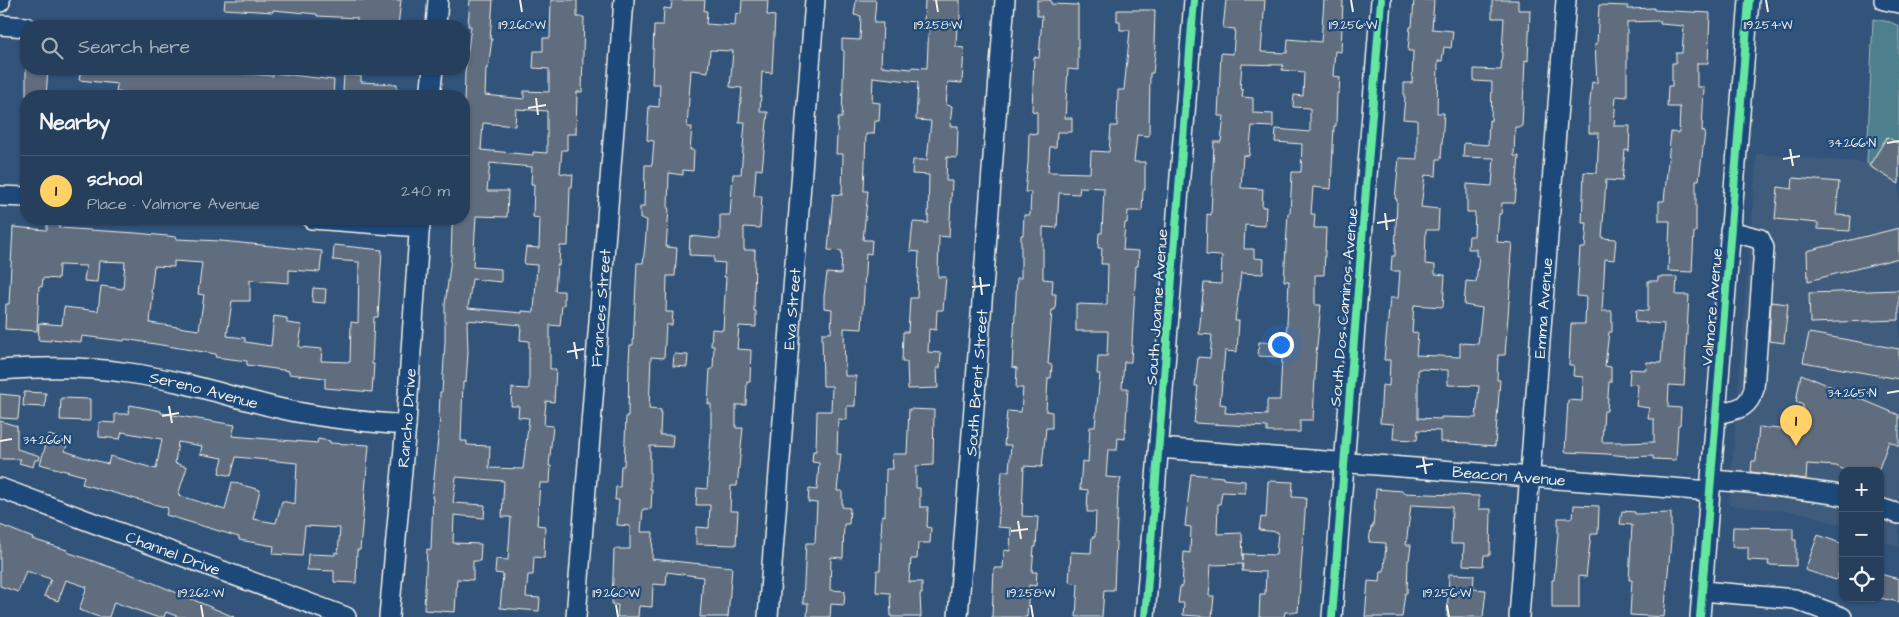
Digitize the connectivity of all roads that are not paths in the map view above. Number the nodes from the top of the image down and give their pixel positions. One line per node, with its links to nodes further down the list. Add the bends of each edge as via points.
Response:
1 (438, 0): 11 (street)
2 (624, 0): 34 (street, Frances Street)
3 (815, 0): 35 (street, Eva Street)
4 (1005, 0): 36 (street, South Brent Street)
5 (1194, 0): 23 (street, South Joanne Avenue)
6 (1381, 0): 24 (street, South Dos Caminos Avenue)
7 (1566, 0): 25 (street, Emma Avenue)
8 (1748, 0): 19 (street, Valmore Avenue)
9 (1884, 0): 10 (street)
10 (1899, 3)
11 (436, 20)
12 (0, 25): 13 (street)
13 (20, 27)
14 (432, 75): 15 (street)
15 (431, 90)
16 (0, 196): 17 (street)
17 (20, 198)
18 (420, 225): 22 (street, Rancho Drive)
19 (1730, 231): 21 (street, Valmore Avenue); 21 (street, via 1760,239 1764,248 1761,304 1754,389 1750,400 1741,408)
20 (0, 370): 22 (street, Sereno Avenue, via 32,368 127,372 178,381 329,418)
21 (1716, 414): 26 (street, Valmore Avenue)
22 (406, 425): 33 (street, Rancho Drive)
23 (1159, 448): 24 (street, Beacon Avenue); 37 (street, South Joanne Avenue)
24 (1344, 462): 25 (street, Beacon Avenue); 38 (street, South Dos Caminos Avenue)
25 (1530, 477): 26 (street, Beacon Avenue); 39 (street, Emma Avenue)
26 (1710, 486): 28 (street, Beacon Avenue, via 1751,483); 31 (street, Valmore Avenue)
27 (0, 488): 32 (street, Channel Drive)
28 (1839, 495)
29 (1884, 509): 30 (street)
30 (1899, 514)
31 (1702, 590): 40 (street, Valmore Avenue); 41 (street, via 1795,599)
32 (346, 617)
33 (389, 617)
34 (576, 617)
35 (768, 617)
36 (958, 617)
37 (1146, 617)
38 (1332, 617)
39 (1519, 617)
40 (1700, 617)
41 (1842, 617)

